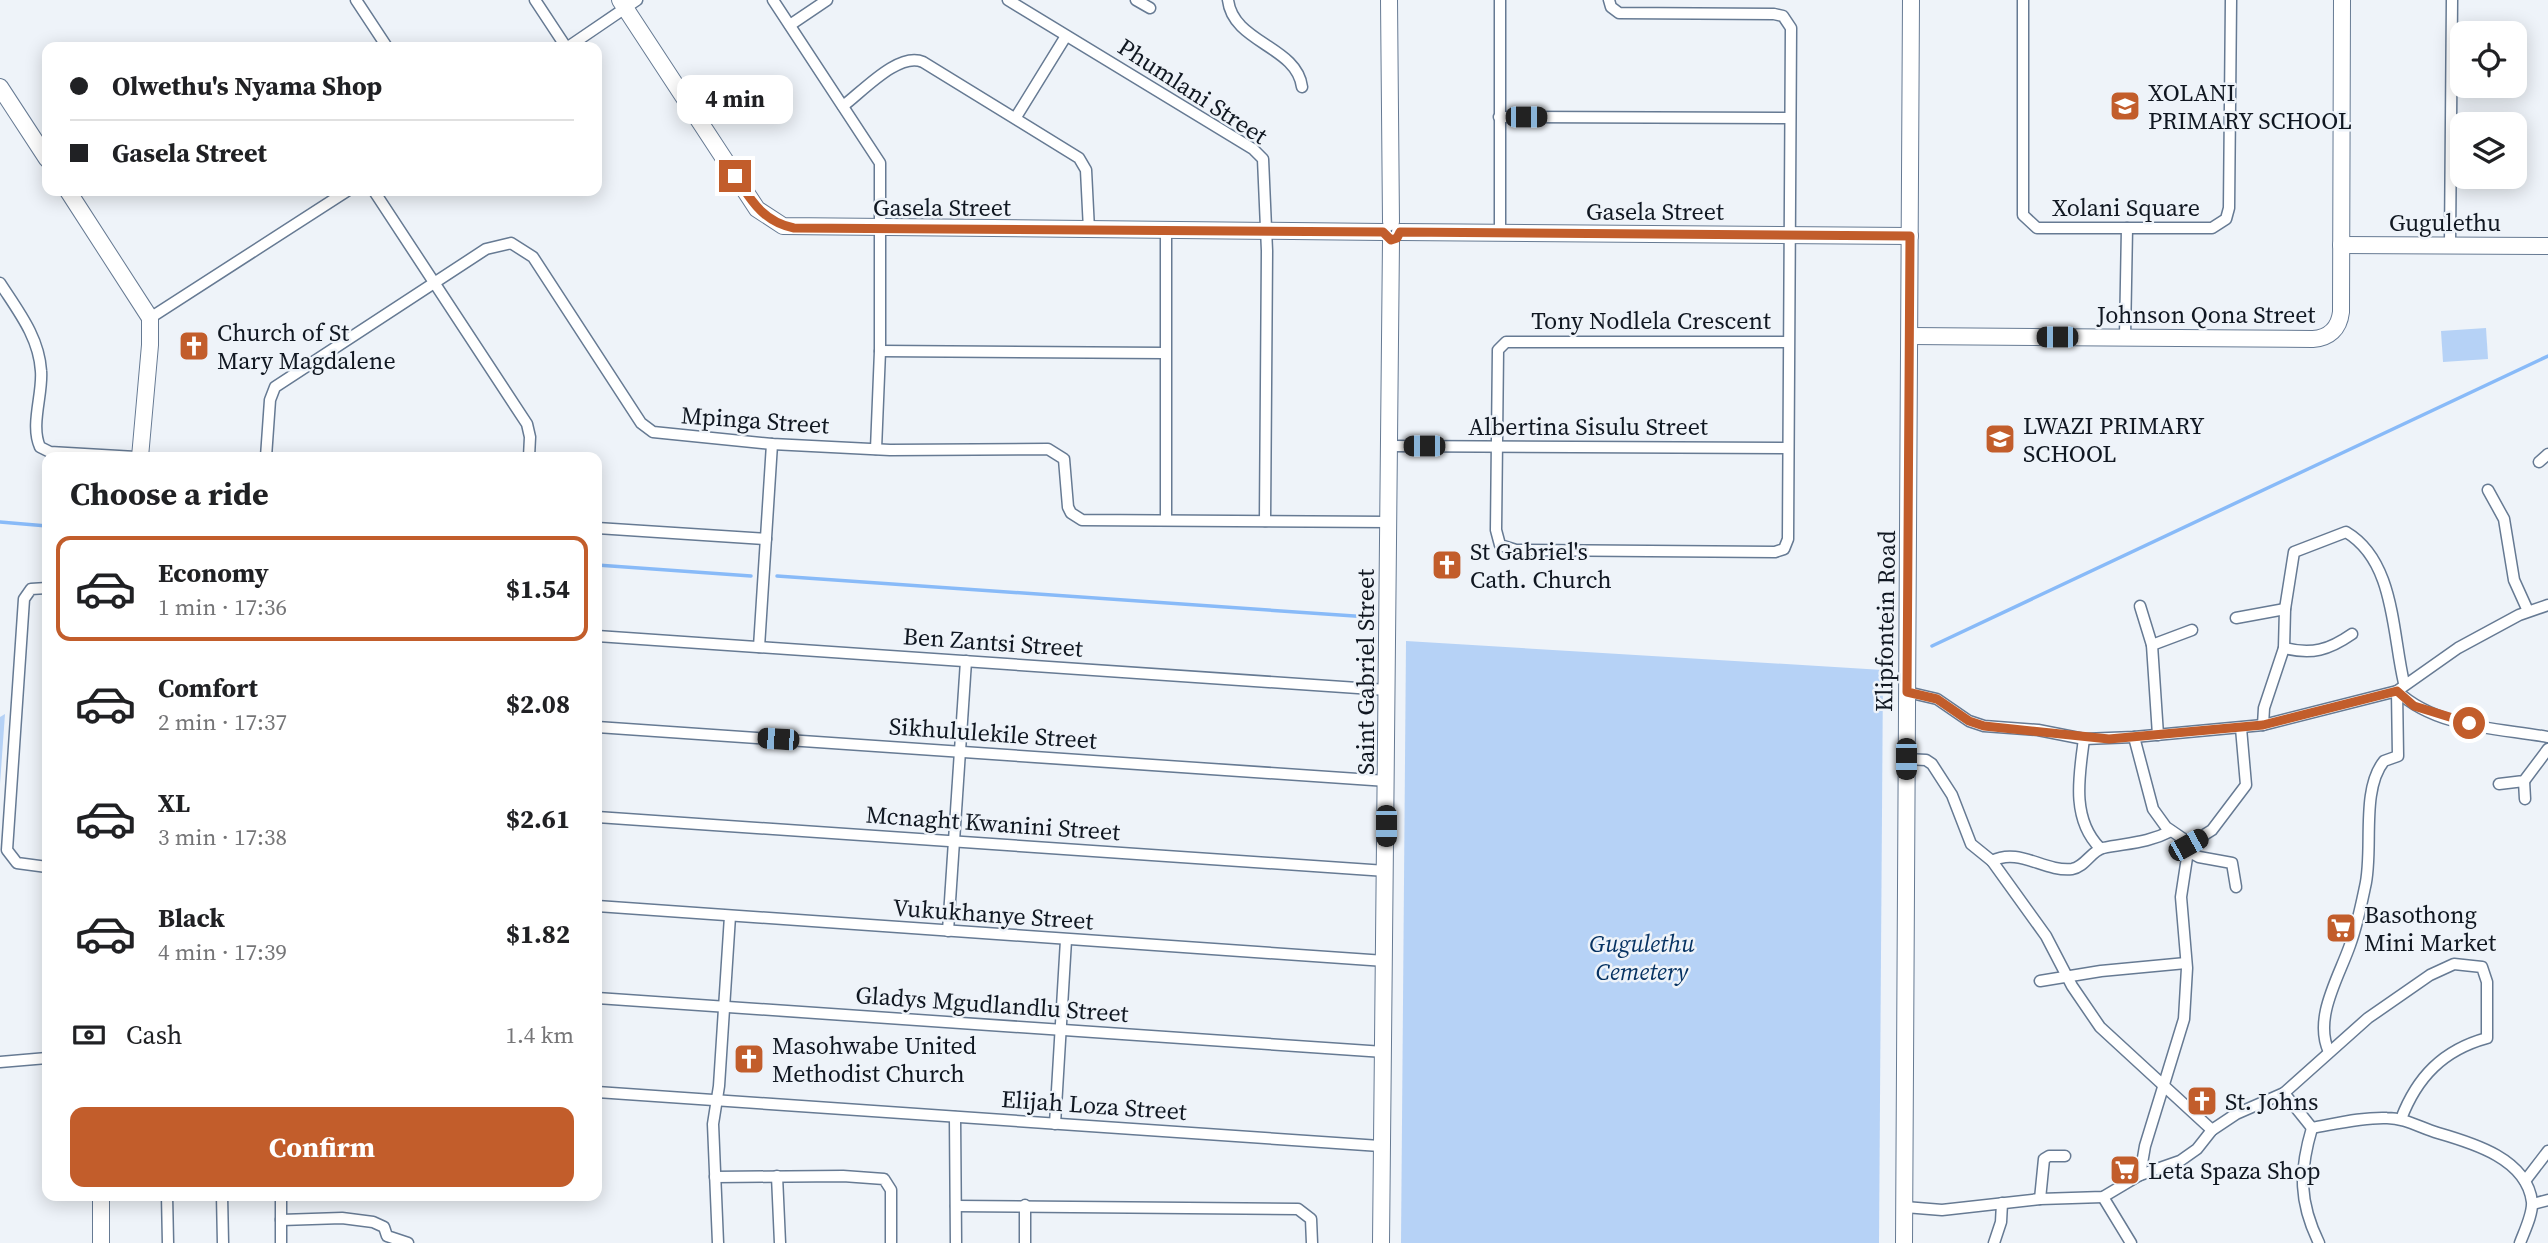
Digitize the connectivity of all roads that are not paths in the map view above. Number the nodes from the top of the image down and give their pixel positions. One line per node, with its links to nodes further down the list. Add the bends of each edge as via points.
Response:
1 (356, 0): 22 (street)
2 (535, 0): 23 (street)
3 (773, 0): 20 (street)
4 (828, 0): 20 (street)
5 (1008, 0): 21 (street, Phumlani Street)
6 (1136, 0): 18 (street)
7 (1228, 0): 25 (street, via 1234,19 1297,71)
8 (1389, 0): 40 (street, Saint Gabriel Street)
9 (1500, 0): 29 (street)
10 (1609, 0): 19 (street, via 1619,13)
11 (1720, 0): 19 (street)
12 (1911, 0): 43 (street, Klipfontein Road)
13 (2023, 0): 35 (street, Xolani Square, via 2023,215 2037,228)
14 (2231, 0): 35 (street, Xolani Square, via 2226,219 2212,228)
15 (2342, 0): 45 (street, Johnson Qona Street)
16 (2452, 0): 44 (street)
17 (628, 3): 24 (street); 36 (street, Gasela Street, via 757,209 773,222 794,228)
18 (1150, 8)
19 (1719, 13): 30 (street, via 1779,15 1789,23)
20 (790, 25): 27 (street)
21 (1066, 36): 28 (street); 39 (street, Phumlani Street, via 1260,155 1265,165)
22 (384, 42)
23 (564, 42)
24 (574, 42)
25 (1302, 87)
26 (1, 89): 31 (street)
27 (843, 106): 28 (street, via 899,62 911,58); 36 (street, via 880,163)
28 (1016, 117): 37 (street, via 1083,163)
29 (1499, 117): 30 (street); 41 (street)
30 (1790, 118): 42 (street)
31 (42, 151)
32 (71, 196): 49 (street)
33 (339, 196): 49 (street)
34 (377, 196): 47 (street)
35 (2127, 228): 51 (street)
36 (880, 229): 37 (street, Gasela Street); 53 (street)
37 (1089, 230): 38 (street, Gasela Street)
38 (1166, 230): 39 (street, Gasela Street); 54 (street)
39 (1266, 231): 40 (street, Gasela Street); 66 (street, Phumlani Street)
40 (1391, 232): 41 (street, Gasela Street); 56 (street, Saint Gabriel Street)
41 (1500, 232): 42 (street, Gasela Street)
42 (1790, 235): 43 (street, Gasela Street); 52 (street)
43 (1910, 236): 50 (street, Klipfontein Road)
44 (2450, 244): 45 (street, Gugulethu); 46 (street, Gugulethu)
45 (2341, 245): 51 (street, Johnson Qona Street, via 2341,316 2336,328 2323,338)
46 (2548, 246)
47 (434, 282): 55 (street, Mpinga Street, via 491,246 519,246 533,257 648,430); 62 (street, Mpinga Street, via 275,387); 63 (street, via 527,424)
48 (0, 283): 60 (street, via 32,335 39,357 36,436 40,447)
49 (150, 318): 61 (street)
50 (1911, 336): 51 (street, Johnson Qona Street); 85 (street, Klipfontein Road)
51 (2125, 337)
52 (1789, 342): 57 (street, Tony Nodlela Crescent, via 1506,342 1498,350); 58 (street)
53 (880, 351): 54 (street); 59 (street)
54 (1164, 353): 65 (street)
55 (772, 444): 59 (street, Mpinga Street); 69 (street)
56 (1389, 446): 57 (street, Albertina Sisulu Street); 67 (street, Saint Gabriel Street)
57 (1498, 446): 58 (street, Albertina Sisulu Street); 58 (street, Tony Nodlela Crescent, via 1496,530 1500,545 1516,550 1748,552 1775,552 1786,547)
58 (1788, 448)
59 (876, 449): 65 (street, Mpinga Street, via 1048,449 1063,459 1068,507 1076,518)
60 (50, 452)
61 (139, 452)
62 (266, 452)
63 (529, 452)
64 (2488, 490): 74 (street, via 2504,519 2514,580)
65 (1166, 519): 66 (street, Mpinga Street)
66 (1265, 521): 67 (street, Mpinga Street)
67 (1389, 522): 84 (street, Saint Gabriel Street)
68 (602, 528): 69 (street)
69 (766, 539): 80 (street)
70 (42, 588): 101 (street, via 31,589 24,599)
71 (2548, 605): 74 (street)
72 (2140, 606): 79 (street)
73 (2285, 609): 75 (street); 81 (street); 83 (street, via 2294,552 2346,532 2361,541 2383,580)
74 (2528, 611): 83 (street, via 2458,648)
75 (2236, 618)
76 (2192, 630): 79 (street)
77 (2352, 634): 81 (street, via 2321,651)
78 (602, 636): 80 (street, Ben Zantsi Street)
79 (2152, 645): 89 (street)
80 (759, 647): 82 (street, Ben Zantsi Street)
81 (2284, 648): 86 (street, via 2264,708)
82 (966, 661): 84 (street, Ben Zantsi Street); 94 (street)
83 (2401, 687): 86 (street); 91 (street, via 2414,706 2444,717 2487,729); 122 (street, via 2398,756 2384,761 2374,782 2368,873 2355,932 2323,1024)
84 (1387, 690): 96 (street, Saint Gabriel Street)
85 (1907, 692): 92 (street, via 1937,699 1984,726); 95 (street, Klipfontein Road)
86 (2263, 725): 88 (street)
87 (602, 727): 94 (street, Sikhululekile Street)
88 (2241, 728): 89 (street); 105 (street, via 2246,785 2212,830)
89 (2158, 735): 90 (street)
90 (2134, 737): 92 (street); 102 (street, via 2153,809)
91 (2548, 737)
92 (2084, 739): 104 (street, via 2079,794 2084,826)
93 (2548, 749): 97 (street)
94 (960, 752): 96 (street, Sikhululekile Street); 103 (street)
95 (1906, 759): 106 (street, via 1932,764 1952,794 1971,844); 152 (street, Klipfontein Road)
96 (1387, 781): 108 (street, Saint Gabriel Street)
97 (2524, 781): 98 (street); 99 (street)
98 (2499, 783)
99 (2525, 799)
100 (602, 817): 103 (street, Mcnaght Kwanini Street)
101 (4, 826): 107 (street, via 12,860)
102 (2171, 831): 104 (street, via 2134,845); 105 (street)
103 (955, 842): 108 (street, Mcnaght Kwanini Street); 112 (street)
104 (2099, 848): 106 (street, via 2071,869 2016,856)
105 (2188, 848): 109 (street, via 2199,857 2232,863); 115 (street, via 2181,897)
106 (1992, 861): 116 (street, via 2046,936)
107 (42, 866)
108 (1386, 871): 114 (street, Saint Gabriel Street)
109 (2236, 887)
110 (602, 906): 111 (street, Vukukhanye Street)
111 (730, 916): 112 (street, Vukukhanye Street); 119 (street)
112 (948, 931): 113 (street, Vukukhanye Street)
113 (1066, 940): 114 (street, Vukukhanye Street); 120 (street)
114 (1385, 961): 121 (street, Saint Gabriel Street)
115 (2186, 963): 116 (street); 125 (street, via 2184,1019)
116 (2067, 976): 117 (street); 125 (street, via 2100,1027)
117 (2040, 981)
118 (602, 998): 119 (street, Gladys Mgudlandlu Street)
119 (724, 1007): 120 (street, Gladys Mgudlandlu Street); 128 (street)
120 (1060, 1029): 121 (street, Gladys Mgudlandlu Street); 131 (street)
121 (1384, 1052): 134 (street, Saint Gabriel Street)
122 (2329, 1052): 127 (street); 130 (street, via 2368,1018 2442,968 2462,963 2483,967 2487,1038 2459,1048 2430,1069)
123 (42, 1058): 124 (street)
124 (0, 1062)
125 (2163, 1087): 133 (street); 137 (street)
126 (602, 1092): 128 (street, Elijah Loza Street)
127 (2284, 1093): 132 (street); 133 (street)
128 (716, 1101): 129 (street, Elijah Loza Street); 139 (street)
129 (955, 1117): 131 (street, Elijah Loza Street); 151 (street)
130 (2401, 1119): 132 (street, via 2375,1118); 140 (street, via 2494,1154)
131 (1055, 1124): 134 (street, Elijah Loza Street)
132 (2312, 1128): 169 (street, via 2304,1169 2304,1207)
133 (2212, 1130): 137 (street, via 2180,1161)
134 (1380, 1146): 165 (street, Saint Gabriel Street)
135 (2548, 1151): 140 (street)
136 (2065, 1156): 142 (street, via 2044,1159)
137 (2140, 1175): 141 (street)
138 (777, 1176): 139 (street); 160 (street); 161 (street, via 884,1179 891,1190)
139 (715, 1177): 159 (street)
140 (2525, 1181): 149 (street)
141 (2103, 1197): 142 (street); 168 (street)
142 (2040, 1199): 148 (street)
143 (2548, 1200): 149 (street)
144 (101, 1201): 154 (street)
145 (167, 1201): 155 (street)
146 (222, 1201): 156 (street)
147 (281, 1201): 153 (street)
148 (2002, 1203): 152 (street, via 1942,1210); 167 (street)
149 (2533, 1204): 170 (street)
150 (1025, 1205): 151 (street); 163 (street); 164 (street, via 1298,1209 1311,1219)
151 (956, 1206): 162 (street)
152 (1905, 1207): 166 (street, Klipfontein Road)
153 (281, 1220): 157 (street); 158 (street, via 373,1222 384,1227 387,1236)
154 (101, 1243)
155 (168, 1243)
156 (223, 1243)
157 (281, 1243)
158 (408, 1243)
159 (718, 1243)
160 (780, 1243)
161 (891, 1243)
162 (956, 1243)
163 (1026, 1243)
164 (1312, 1243)
165 (1381, 1243)
166 (1904, 1243)
167 (1994, 1243)
168 (2132, 1243)
169 (2319, 1243)
170 (2519, 1243)

